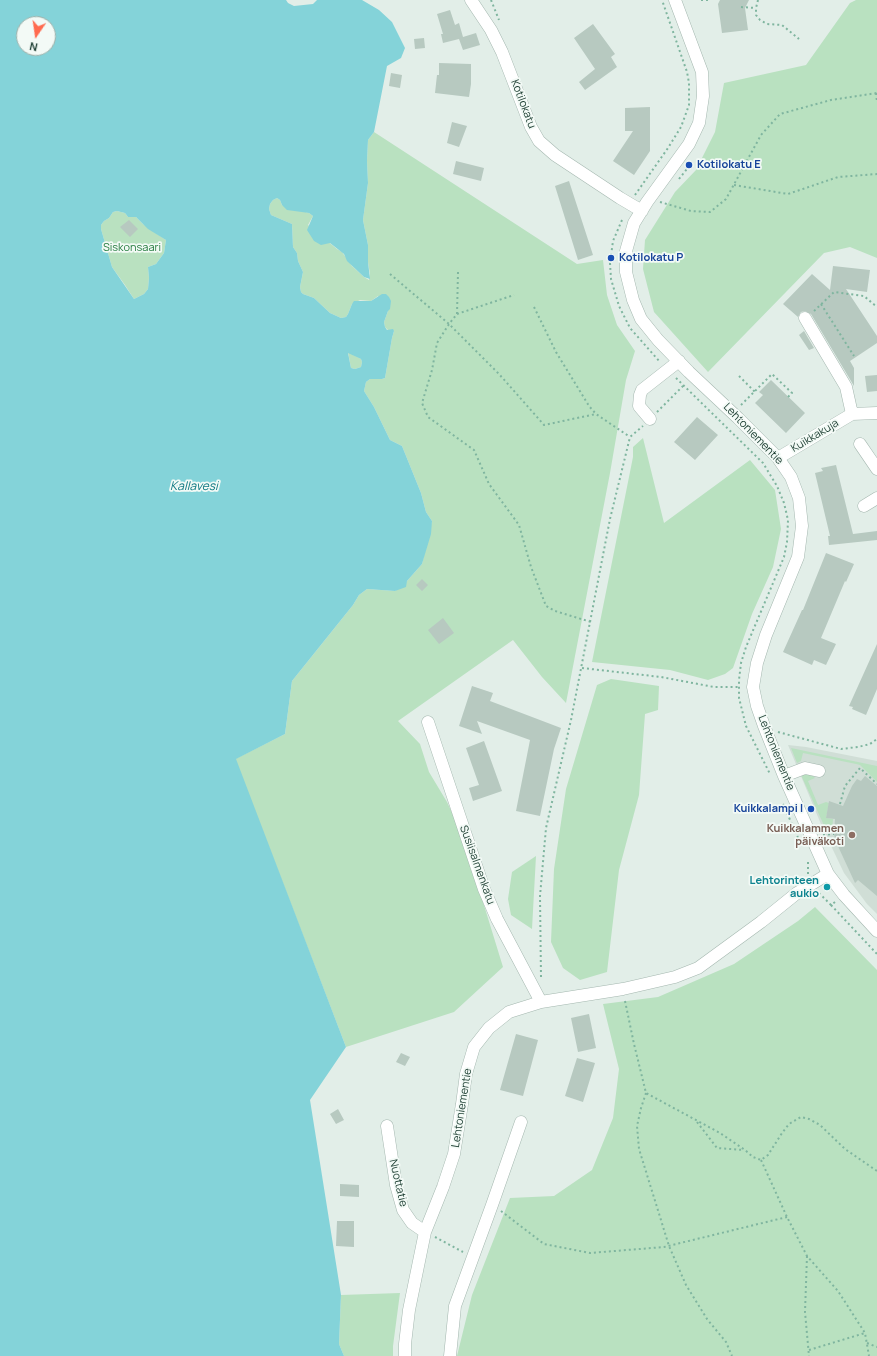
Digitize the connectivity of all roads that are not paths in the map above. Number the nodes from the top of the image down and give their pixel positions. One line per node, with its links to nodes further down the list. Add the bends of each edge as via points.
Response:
1 (471, 0): 3 (street, Kotilokatu, via 492,30 530,127 539,141 555,155 631,198)
2 (675, 0): 3 (street, Lehtoniementie, via 702,72 703,96 698,123 689,144)
3 (642, 211): 5 (street, Lehtoniementie, via 634,223 626,251 626,272 631,293 641,319)
4 (806, 318): 7 (street, via 846,387)
5 (679, 361): 8 (street, via 642,390 639,406); 10 (street, Lehtoniementie)
6 (877, 413): 7 (street)
7 (852, 414): 10 (street, Kuikkakuja)
8 (650, 419)
9 (860, 444): 11 (street)
10 (778, 458): 16 (street, Lehtoniementie, via 791,478 799,498 801,538 798,557 766,635 753,687 761,718)
11 (877, 469)
12 (877, 498): 13 (street)
13 (864, 506)
14 (428, 722): 19 (street, Susiisalmenkatu, via 484,889)
15 (819, 771): 16 (street, via 804,768)
16 (784, 776): 17 (street, Lehtoniementie)
17 (828, 874): 18 (street); 19 (street, Lehtoniementie, via 797,893 698,968 674,977 623,989)
18 (877, 931)
19 (541, 1002): 22 (street, Lehtoniementie, via 509,1012 489,1028 474,1047 466,1074 454,1154 444,1187)
20 (521, 1122): 24 (street, via 454,1306)
21 (386, 1126): 22 (street, Nuottatie, via 403,1210 412,1223)
22 (425, 1232): 23 (street, Lehtoniementie, via 409,1310)
23 (406, 1356)
24 (450, 1356)

